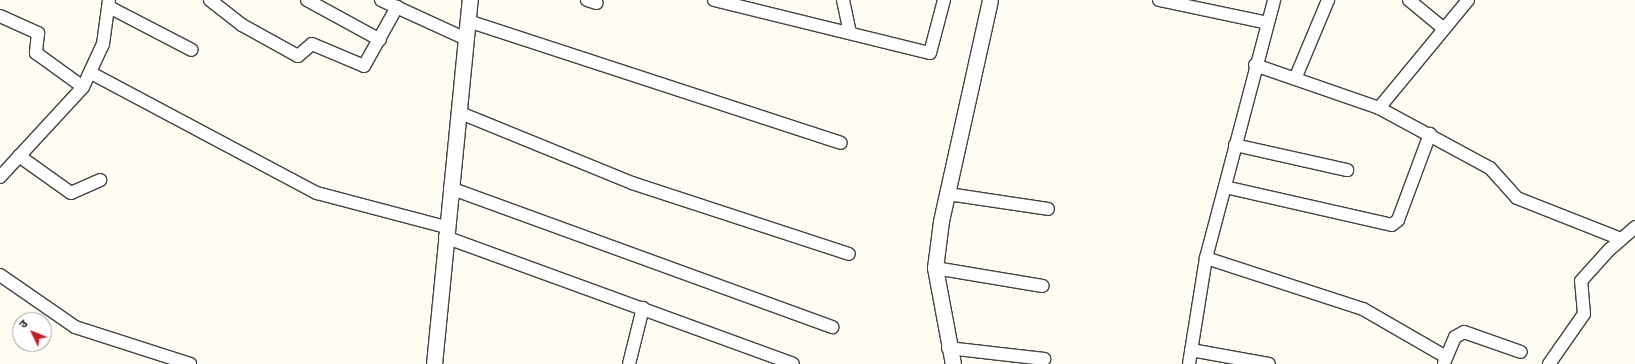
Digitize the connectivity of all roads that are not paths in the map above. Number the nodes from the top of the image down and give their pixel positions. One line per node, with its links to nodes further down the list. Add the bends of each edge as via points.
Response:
1 (210, 0): 22 (street, via 242,25 299,56 312,44 364,66)
2 (307, 0): 22 (street)
3 (381, 0): 15 (street)
4 (470, 0): 17 (street)
5 (714, 0): 20 (street)
6 (843, 0): 20 (street)
7 (944, 0): 20 (street, via 930,53)
8 (990, 0): 39 (street)
9 (1159, 0): 18 (street)
10 (1274, 0): 18 (street)
11 (1328, 0): 26 (street)
12 (1409, 0): 19 (street)
13 (1468, 0): 19 (street)
14 (109, 3): 23 (street); 25 (street, via 103,44)
15 (397, 7): 21 (street); 22 (street)
16 (0, 16): 27 (street, via 38,33 36,53)
17 (468, 21): 21 (street); 31 (street)
18 (1268, 24): 24 (street)
19 (1444, 29): 28 (street)
20 (850, 32)
21 (466, 39): 29 (street)
22 (380, 40)
23 (192, 50)
24 (1255, 65): 26 (street); 32 (street)
25 (91, 73): 27 (street); 42 (street, via 317,193)
26 (1295, 79): 28 (street)
27 (83, 87): 33 (street)
28 (1379, 108): 30 (street)
29 (458, 112): 38 (street); 44 (street, via 632,183)
30 (1430, 134): 37 (street, via 1398,220 1392,225); 43 (street, via 1490,168 1517,198)
31 (841, 142)
32 (1235, 145): 34 (street); 37 (street)
33 (19, 156): 35 (street); 36 (street, via 71,193)
34 (1347, 170)
35 (0, 177)
36 (100, 180)
37 (1225, 187): 45 (street)
38 (450, 188): 42 (street); 50 (street)
39 (948, 194): 40 (street); 46 (street)
40 (1048, 209)
41 (1635, 227): 43 (street)
42 (446, 232): 49 (street); 58 (street)
43 (1621, 239): 64 (street, via 1581,281 1584,314)
44 (849, 254)
45 (1206, 258): 52 (street); 56 (street, via 1363,309)
46 (934, 268): 48 (street); 51 (street)
47 (0, 275): 57 (street, via 43,308 85,331)
48 (1043, 286)
49 (643, 308): 59 (street); 60 (street)
50 (832, 327)
51 (948, 348): 54 (street); 61 (street)
52 (1191, 350): 62 (street); 63 (street)
53 (1521, 352): 56 (street, via 1464,332 1455,337)
54 (992, 359): 55 (street)
55 (1044, 359)
56 (1445, 360)
57 (190, 364)
58 (434, 364)
59 (629, 364)
60 (793, 364)
61 (953, 364)
62 (1189, 364)
63 (1269, 364)
64 (1549, 364)

